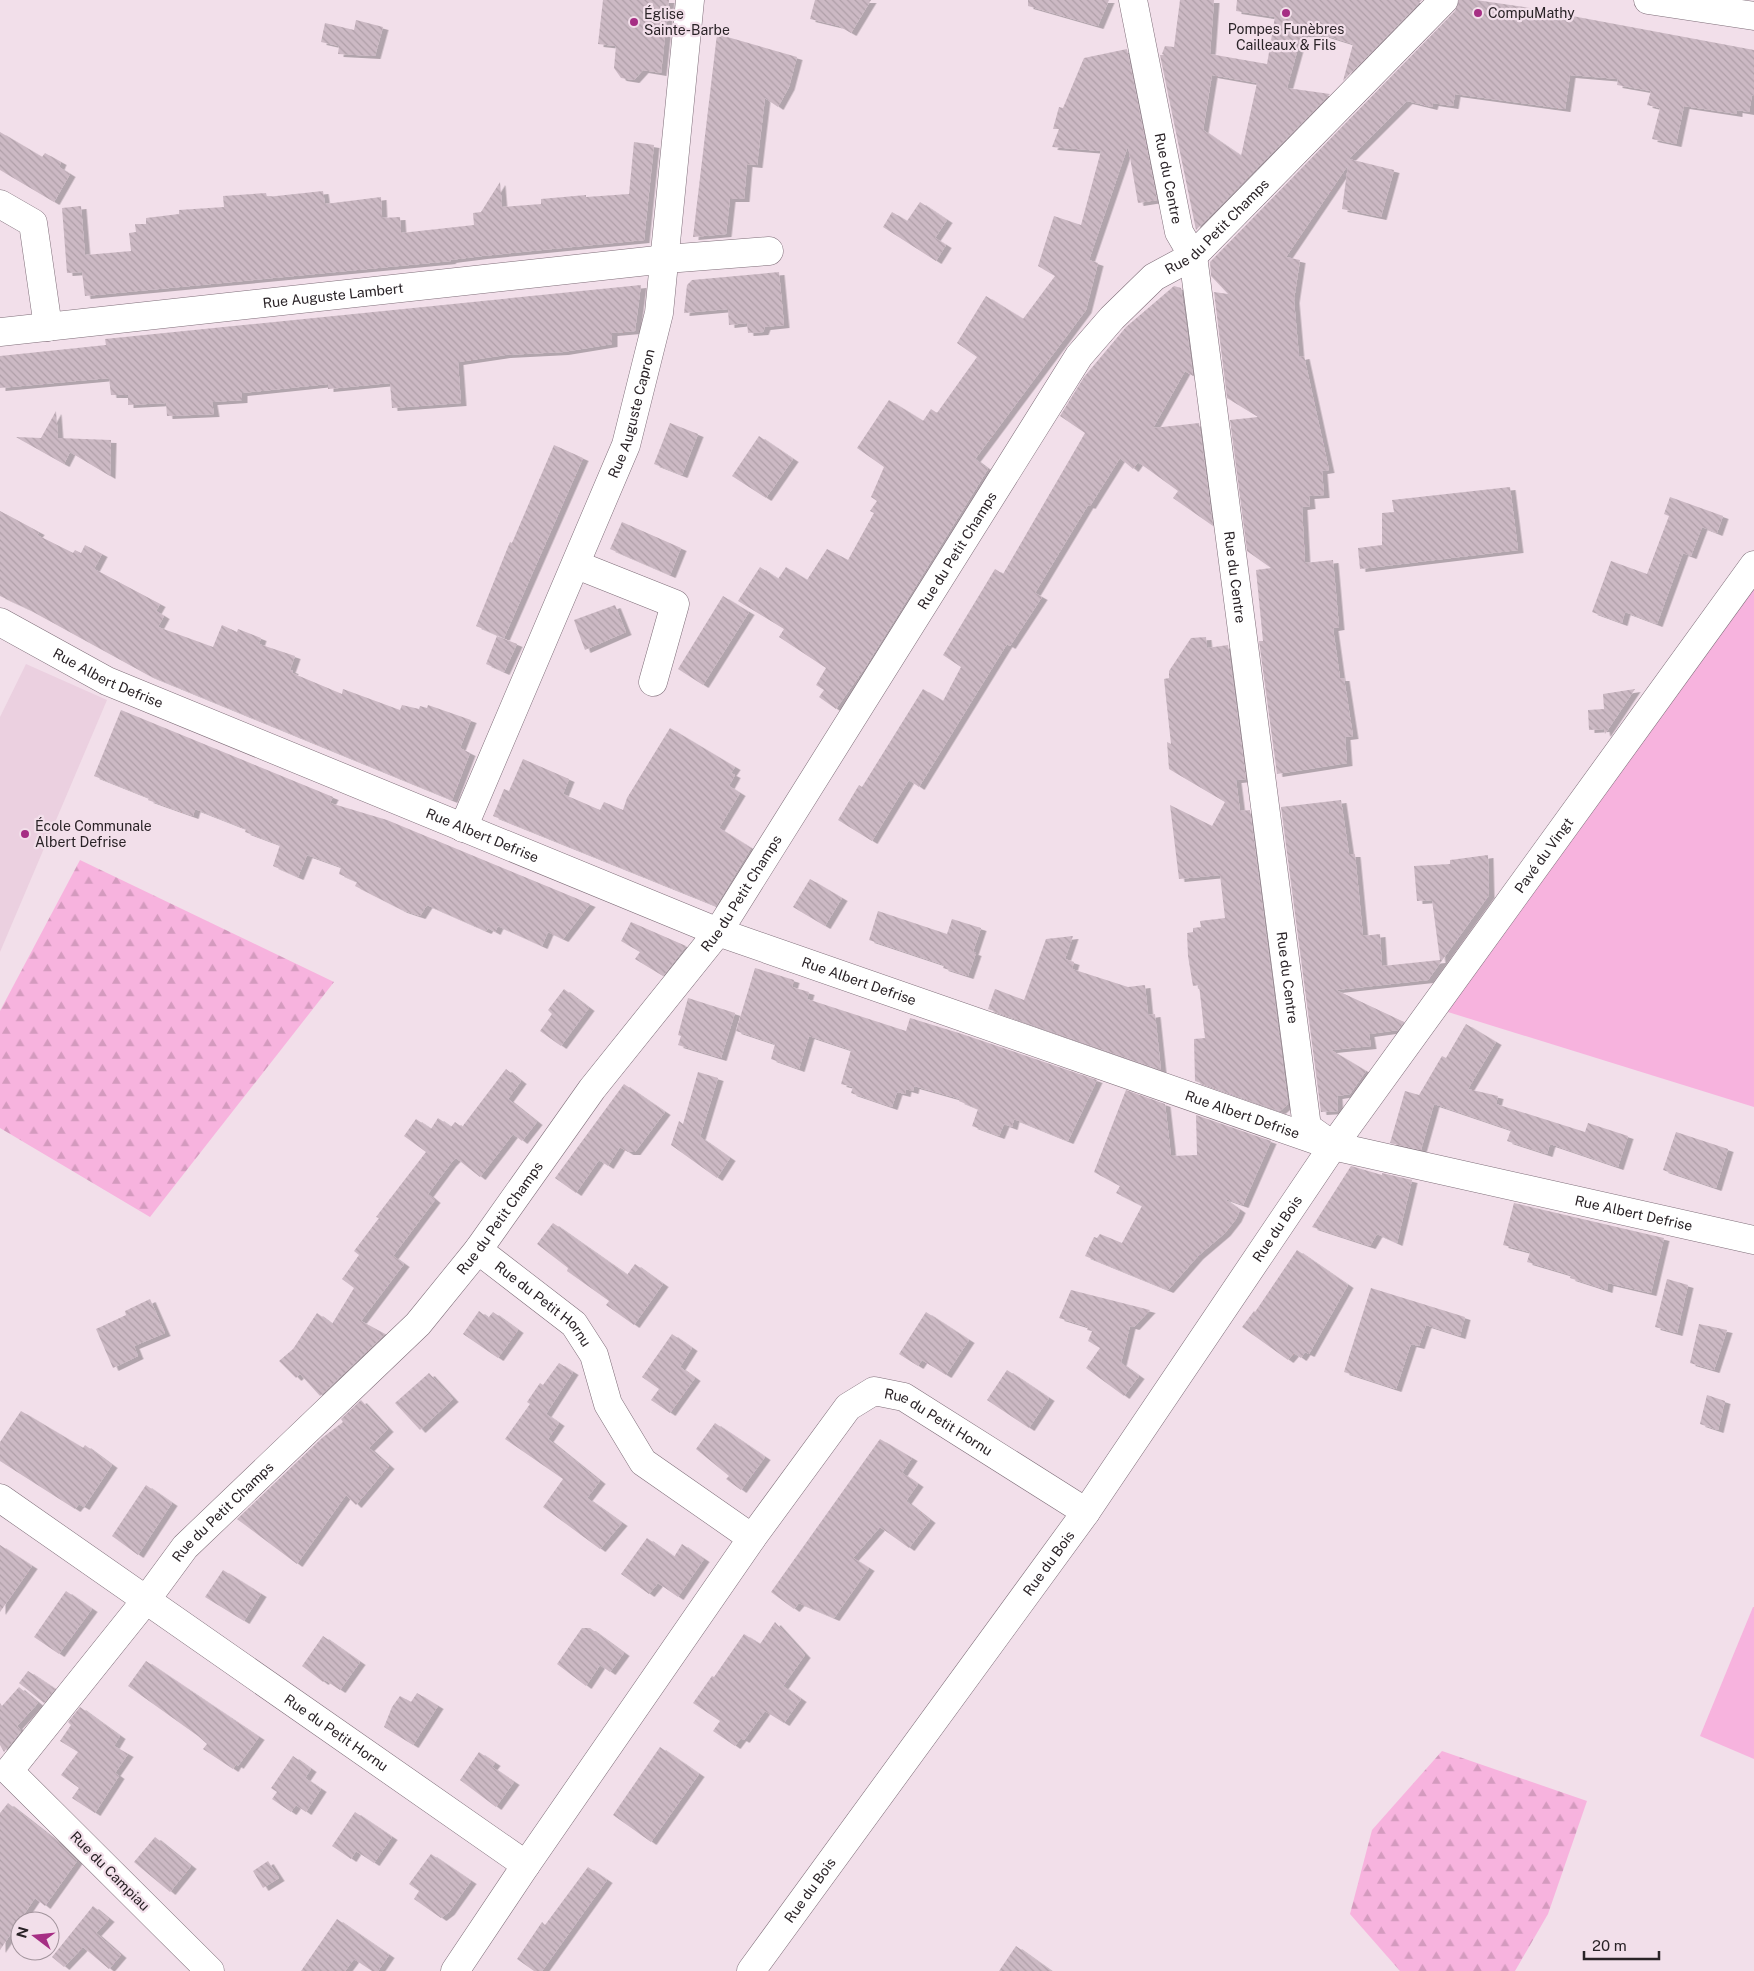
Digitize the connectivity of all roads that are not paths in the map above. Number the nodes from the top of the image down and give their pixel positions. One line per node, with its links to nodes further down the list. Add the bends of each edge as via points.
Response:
1 (690, 0): 9 (street, Rue Auguste Capron)
2 (1133, 0): 8 (street, Rue du Centre, via 1179,232)
3 (1444, 0): 8 (street, Rue du Petit Champs)
4 (1648, 0): 5 (street)
5 (1754, 16)
6 (0, 204): 10 (street, via 33,223)
7 (768, 251): 9 (street)
8 (1193, 256): 17 (street, Rue du Petit Champs, via 1154,277 1079,356); 18 (street, Rue du Centre, via 1307,1127)
9 (666, 259): 10 (street, Rue Auguste Lambert); 12 (street, Rue Auguste Capron, via 659,313 626,445)
10 (48, 327): 11 (street, Rue Auguste Lambert)
11 (0, 332)
12 (577, 565): 15 (street, via 675,604); 16 (street, Rue Auguste Capron)
13 (1754, 565): 18 (street, Pavé du Vingt)
14 (0, 622): 16 (street, Rue Albert Defrise, via 107,681)
15 (653, 682)
16 (463, 828): 17 (street, Rue Albert Defrise)
17 (718, 932): 18 (street, Rue Albert Defrise); 20 (street, Rue du Petit Champs, via 592,1089)
18 (1333, 1146): 19 (street, Rue Albert Defrise); 22 (street, Rue du Bois)
19 (1754, 1240)
20 (478, 1250): 23 (street, Rue du Petit Hornu, via 574,1324 594,1355 608,1404 643,1462); 24 (street, Rue du Petit Champs, via 418,1324 185,1547)
21 (0, 1498): 24 (street, Rue du Petit Hornu)
22 (1086, 1512): 23 (street, Rue du Petit Hornu, via 904,1397 874,1391 848,1407); 29 (street, Rue du Bois)
23 (752, 1538): 26 (street, Rue du Petit Hornu)
24 (146, 1600): 25 (street, Rue du Petit Champs); 26 (street, Rue du Petit Hornu)
25 (9, 1771): 27 (street, Rue du Campiau)
26 (526, 1865): 28 (street, Rue du Petit Hornu)
27 (210, 1971)
28 (455, 1971)
29 (751, 1971)

